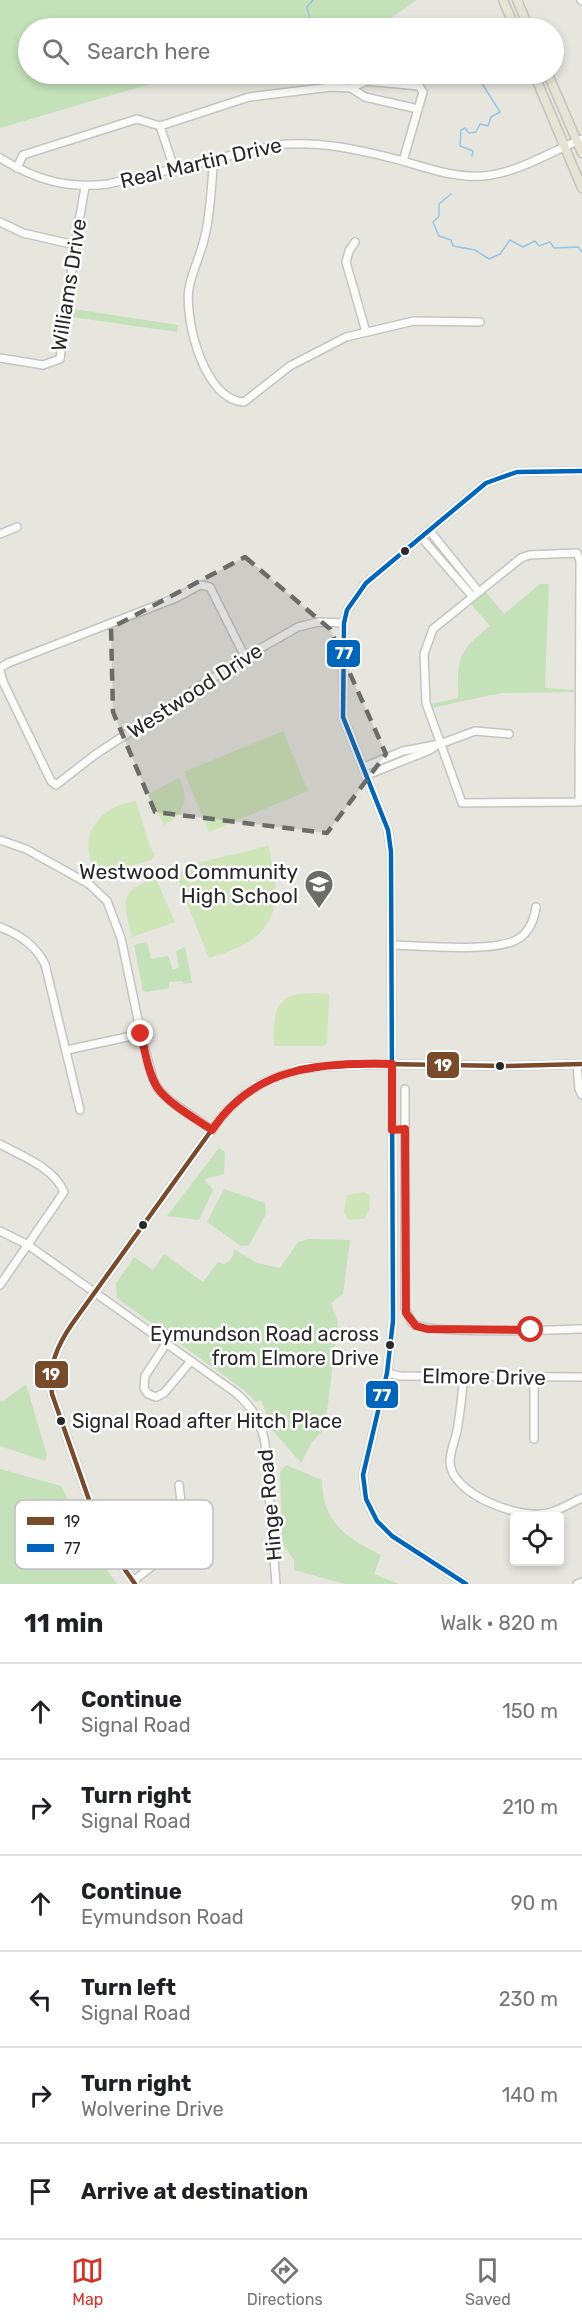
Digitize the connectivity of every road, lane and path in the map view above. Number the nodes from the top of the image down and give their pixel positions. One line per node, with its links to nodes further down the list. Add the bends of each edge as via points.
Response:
1 (502, 0): 3 (main road)
2 (517, 0): 4 (main road)
3 (510, 18)
4 (525, 18)
5 (360, 84): 9 (street)
6 (398, 84): 10 (street, via 419,86 423,92)
7 (538, 84): 13 (main road)
8 (553, 84): 12 (main road)
9 (351, 88): 10 (street, via 365,97); 11 (street, via 249,97)
10 (418, 109): 17 (street)
11 (160, 126): 18 (street, via 137,119 116,125 23,155); 19 (street)
12 (580, 140): 13 (street, Real Martin Drive); 14 (main road)
13 (565, 147): 17 (street, Real Martin Drive, via 514,169 484,176 453,175); 21 (main road)
14 (582, 153)
15 (0, 158): 18 (street, Real Martin Drive)
16 (214, 158): 17 (street, Real Martin Drive, via 299,142); 19 (street, Real Martin Drive); 26 (street, via 205,239 189,289 189,324 202,363 218,389 234,402 244,402 290,366 345,337)
17 (403, 161)
18 (17, 168): 20 (street, Real Martin Drive, via 52,182)
19 (174, 168): 20 (street, Real Martin Drive)
20 (85, 187): 24 (street, Williams Drive)
21 (582, 188)
22 (0, 222): 24 (street, via 23,233)
23 (355, 242): 26 (street, via 346,262)
24 (75, 245): 27 (street, Williams Drive, via 60,359 43,365)
25 (480, 322): 26 (street, via 414,321)
26 (366, 332)
27 (0, 358)
28 (582, 471): 30 (street, via 517,472 501,476 486,483)
29 (17, 527): 31 (street)
30 (429, 530): 32 (street); 33 (street)
31 (0, 534)
32 (421, 537): 34 (street); 36 (street, via 366,583 351,604)
33 (455, 561): 34 (street); 35 (street)
34 (447, 567): 35 (street)
35 (475, 593): 40 (street, via 433,629 424,654 426,703); 40 (street, via 520,558 577,553 579,802 462,803)
36 (344, 623): 37 (street, Westwood Drive, via 306,623); 43 (street, via 343,717)
37 (245, 657): 38 (street, via 210,587 200,585 176,598 8,663); 38 (street, Westwood Drive, via 96,754 56,785 51,782)
38 (0, 670)
39 (509, 734): 40 (street, via 475,731)
40 (440, 744): 41 (street); 42 (street)
41 (403, 751): 42 (street); 43 (street)
42 (406, 760): 44 (street)
43 (364, 767): 44 (street)
44 (367, 775): 48 (street, via 391,844)
45 (0, 840): 49 (street, via 26,849 89,884 106,901 121,938)
46 (536, 907): 48 (street, via 534,920 514,941 492,946)
47 (0, 927): 50 (street, via 38,949)
48 (392, 945): 51 (street)
49 (141, 1034): 50 (street); 57 (street, via 158,1089)
50 (67, 1050): 55 (street)
51 (392, 1064): 52 (street); 57 (street, via 300,1068 254,1087 235,1102); 58 (street)
52 (580, 1064): 54 (street)
53 (405, 1089): 56 (street)
54 (582, 1095)
55 (80, 1110)
56 (405, 1129): 58 (street); 64 (street, via 405,1308 412,1323 427,1329)
57 (212, 1130): 63 (street)
58 (392, 1130): 67 (street, via 393,1321)
59 (0, 1144): 61 (street, via 44,1168 59,1180 64,1192)
60 (0, 1231): 61 (street, Hinge Road)
61 (28, 1245): 62 (street); 63 (street, Hinge Road)
62 (0, 1285)
63 (94, 1293): 65 (street, Hinge Road); 74 (street, via 56,1351 50,1383)
64 (582, 1329)
65 (166, 1344): 66 (street, Hinge Road); 66 (street, via 145,1376 148,1394 156,1397 164,1393)
66 (191, 1361): 80 (street, Hinge Road, via 245,1401 260,1422 266,1450)
67 (387, 1373): 68 (street, Elmore Drive); 81 (street, via 363,1475 366,1499 384,1530)
68 (463, 1376): 70 (street, Elmore Drive); 73 (street, via 450,1463 455,1476 469,1490 521,1514 548,1513)
69 (582, 1377): 70 (street, Elmore Drive)
70 (534, 1378): 71 (street)
71 (534, 1439)
72 (179, 1485): 75 (street)
73 (582, 1498)
74 (89, 1500)
75 (180, 1500)
76 (125, 1569): 78 (street)
77 (150, 1569): 78 (street)
78 (134, 1582)
79 (582, 1582): 82 (street)
80 (276, 1584)
81 (466, 1584)
82 (577, 1584)

